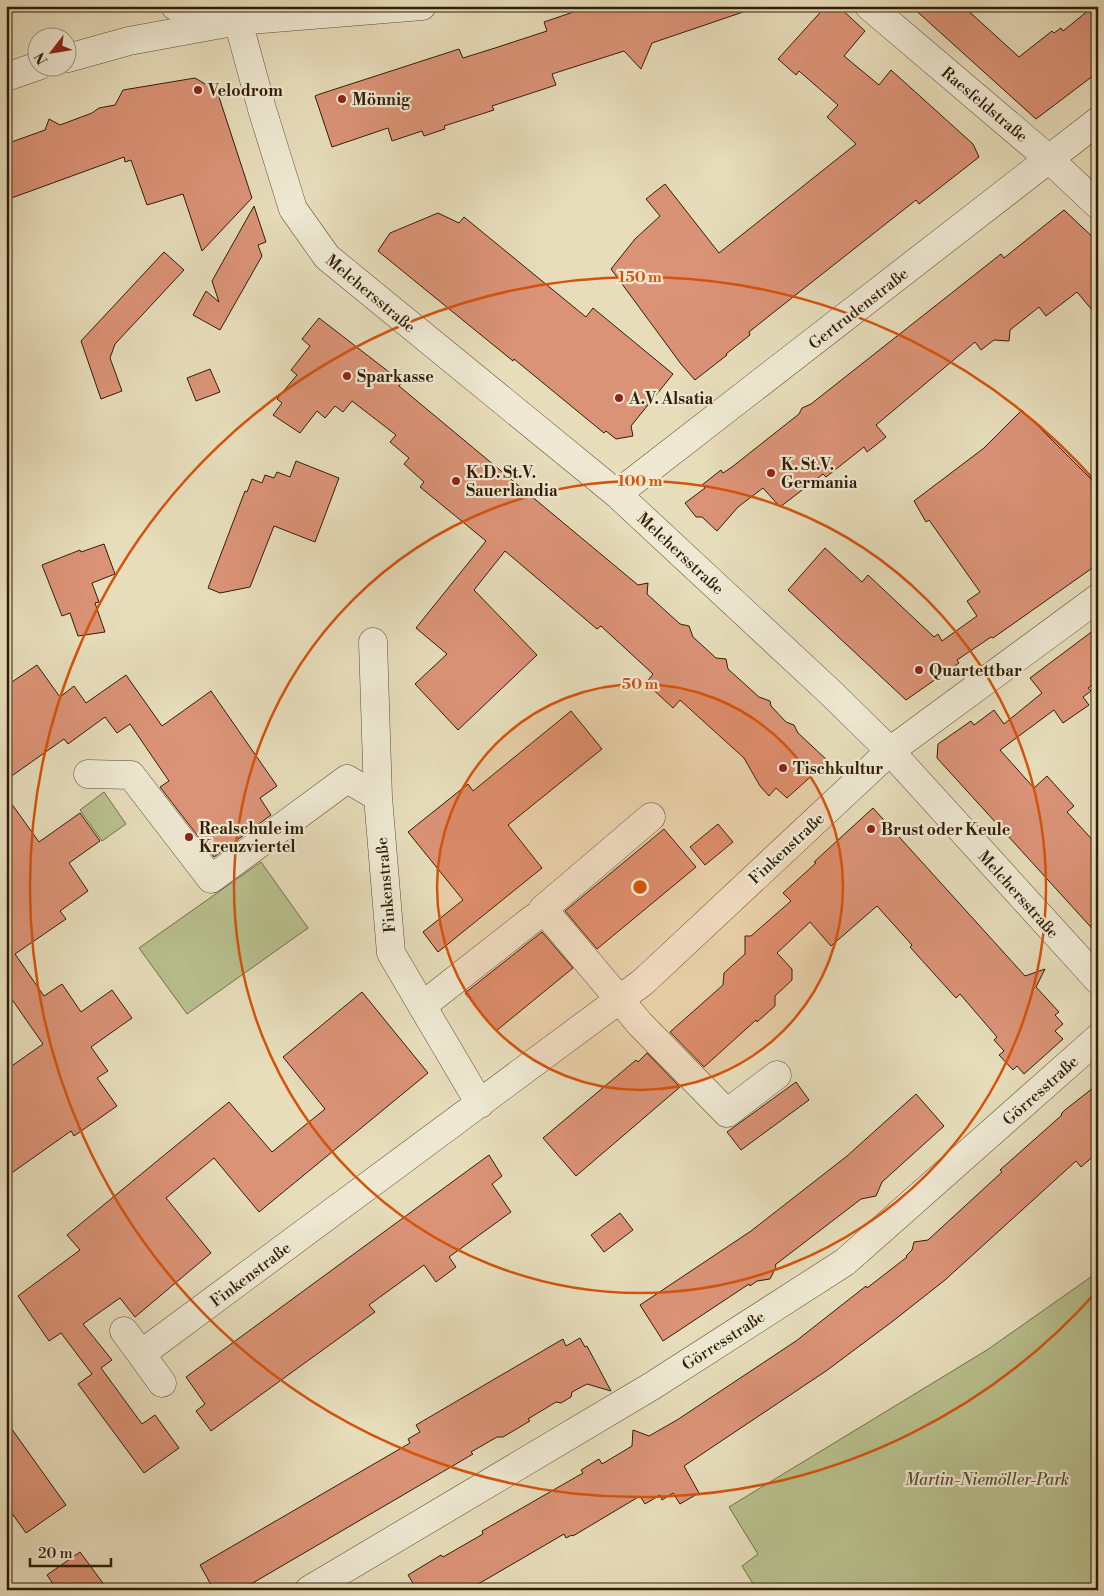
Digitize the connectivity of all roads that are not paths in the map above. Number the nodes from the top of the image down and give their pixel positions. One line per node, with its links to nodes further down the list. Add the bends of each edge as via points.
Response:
1 (175, 6): 4 (street)
2 (422, 6): 4 (street)
3 (869, 6): 9 (street, Raesfeldstraße)
4 (238, 21): 5 (street, via 129,41); 11 (street, Melchersstraße, via 293,209 327,257)
5 (78, 55)
6 (28, 69): 7 (street)
7 (6, 77)
8 (1098, 121): 9 (street, Gertrudenstraße)
9 (1049, 159): 10 (street, Raesfeldstraße); 11 (street, Gertrudenstraße)
10 (1098, 206)
11 (617, 494): 14 (street, Melchersstraße)
12 (1098, 598): 14 (street, Finkenstraße)
13 (373, 642): 16 (street, Finkenstraße)
14 (890, 751): 19 (street, Melchersstraße); 20 (street, Finkenstraße, via 643,982)
15 (88, 774): 16 (street, via 131,775 211,879 347,779)
16 (378, 797): 21 (street, Finkenstraße, via 391,953)
17 (651, 817): 20 (street, via 543,909)
18 (534, 918): 21 (street)
19 (1098, 980)
20 (619, 999): 23 (street, via 727,1112); 24 (street, Finkenstraße)
21 (422, 1006): 24 (street, Finkenstraße)
22 (1098, 1038): 28 (street, Görresstraße, via 845,1262 652,1386)
23 (777, 1075)
24 (480, 1104): 26 (street, Finkenstraße)
25 (124, 1331): 26 (street)
26 (141, 1354): 27 (street)
27 (162, 1383)
28 (309, 1590)

